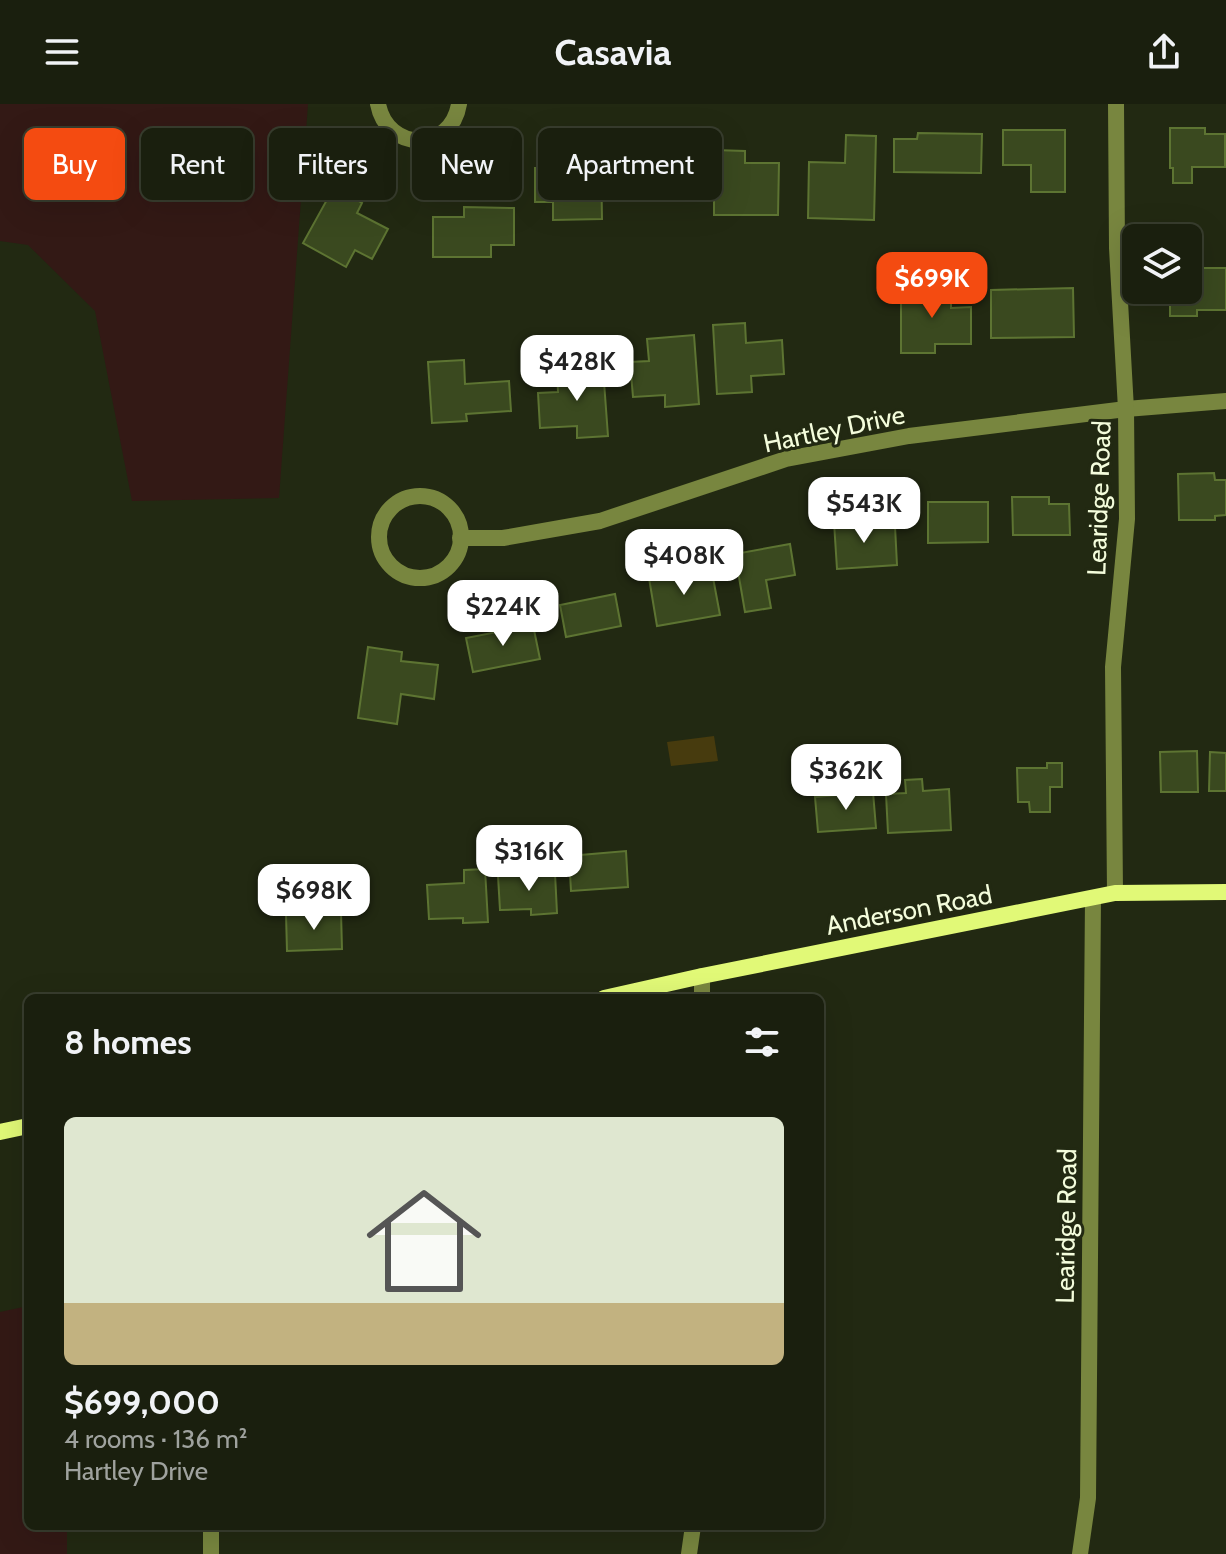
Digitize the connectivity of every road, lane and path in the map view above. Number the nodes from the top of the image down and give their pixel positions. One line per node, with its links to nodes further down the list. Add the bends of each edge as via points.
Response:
1 (378, 104): 2 (street, via 388,128 421,141 444,132)
2 (459, 104)
3 (1116, 104): 5 (street, Learidge Road)
4 (1226, 401): 5 (street, Hartley Drive)
5 (1126, 409): 6 (street, Hartley Drive, via 909,436 786,459 600,521 503,538); 8 (street, Learidge Road, via 1127,519 1113,667)
6 (460, 538): 6 (street, via 446,506 423,497 400,502 379,531 383,555 399,573 411,577 445,569 459,550)
7 (1226, 892): 8 (street, Anderson Road)
8 (1115, 893): 9 (street, Anderson Road)
9 (1093, 898): 10 (street, Anderson Road); 19 (street, Learidge Road, via 1088,1498)
10 (702, 976): 11 (street, Anderson Road); 12 (street)
11 (622, 994)
12 (702, 994)
13 (24, 1127): 14 (street)
14 (0, 1132)
15 (211, 1530): 17 (street)
16 (692, 1530): 18 (street)
17 (211, 1554)
18 (689, 1554)
19 (1080, 1554)

